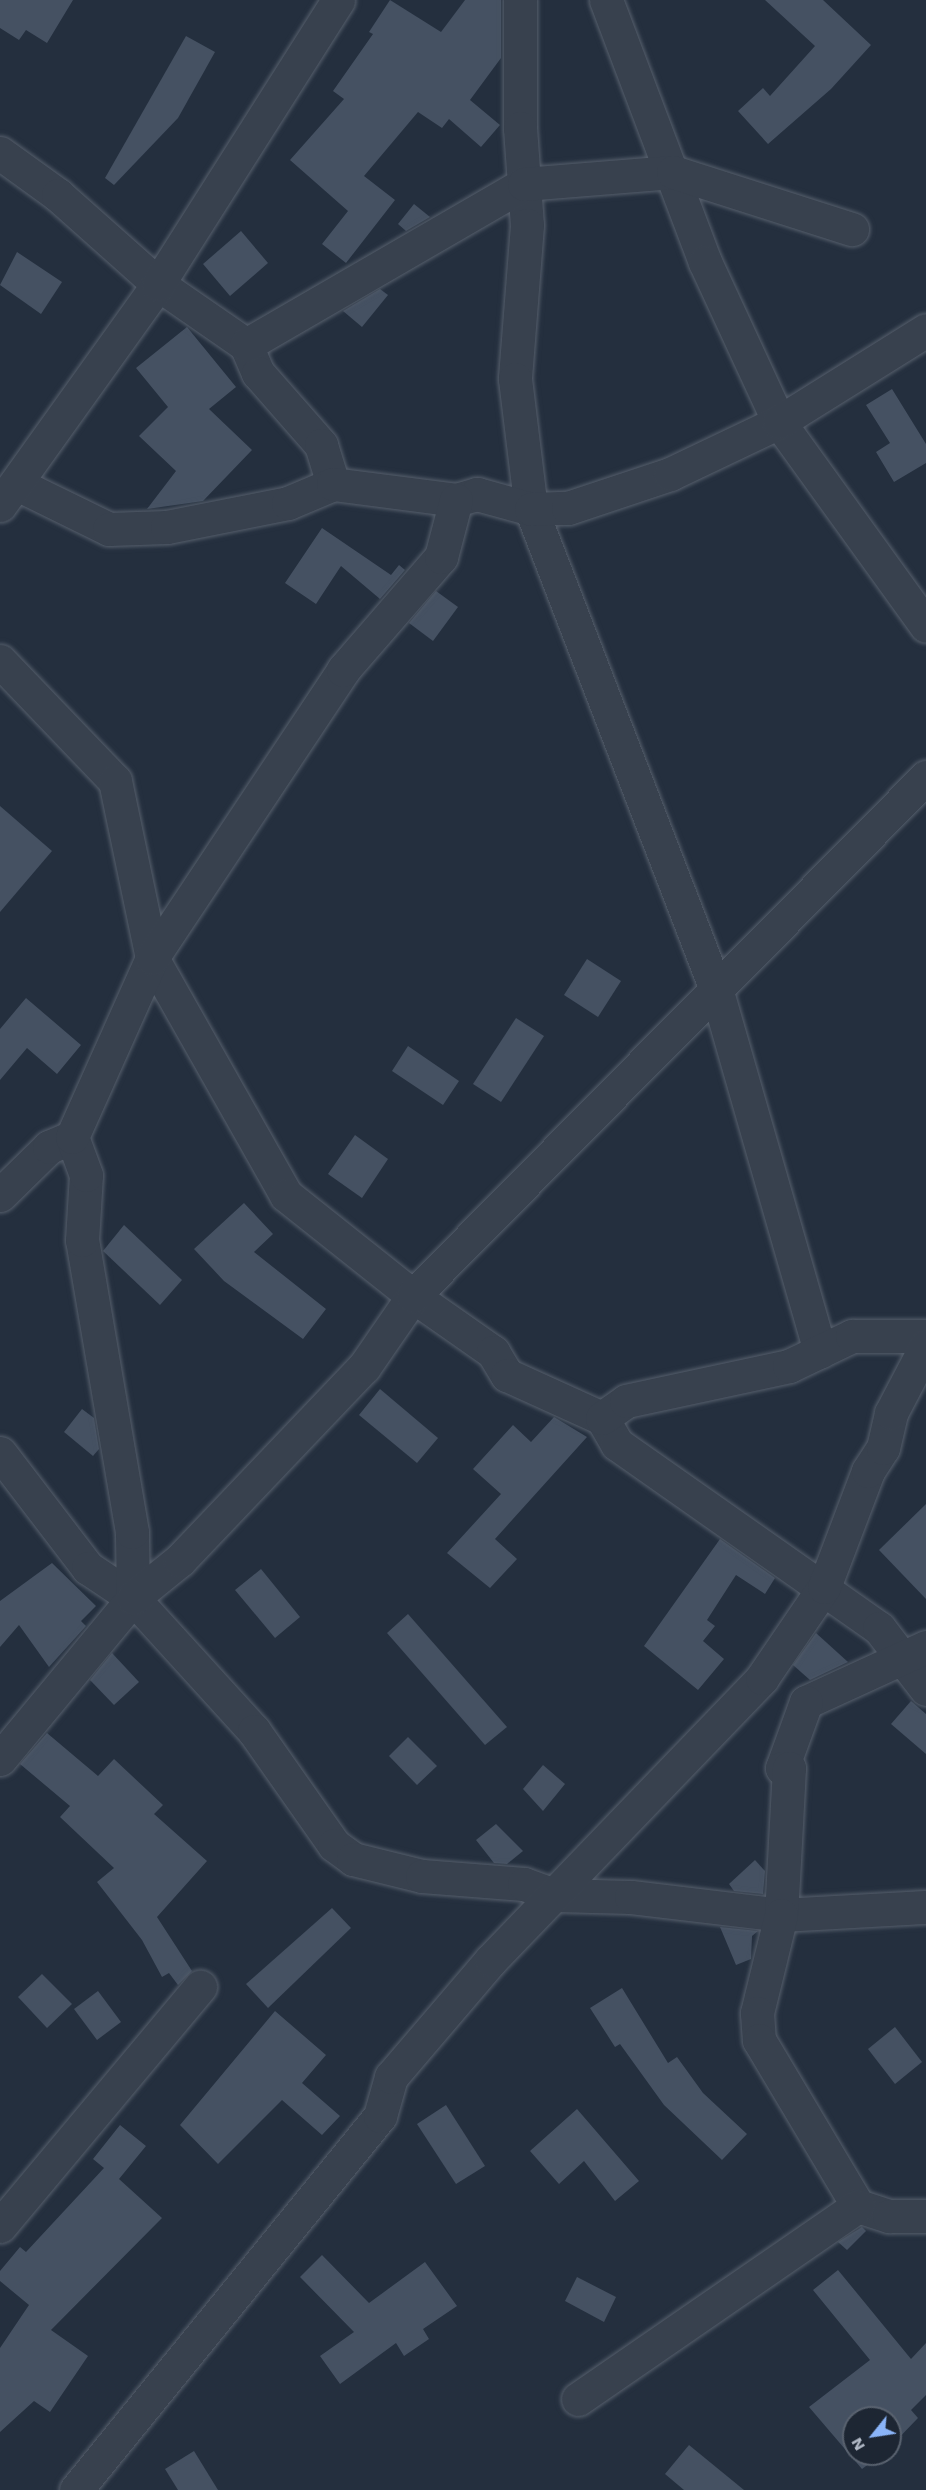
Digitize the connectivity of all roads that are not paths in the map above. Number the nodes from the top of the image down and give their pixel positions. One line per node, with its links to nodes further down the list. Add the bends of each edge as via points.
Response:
1 (338, 0): 8 (street)
2 (520, 0): 6 (street)
3 (606, 0): 5 (street)
4 (0, 153): 8 (street, via 58,195)
5 (673, 172): 6 (street); 7 (street); 11 (street, via 705,262)
6 (524, 184): 10 (street); 15 (street, via 526,225 515,379)
7 (852, 229)
8 (158, 284): 10 (street); 13 (street)
9 (926, 330): 11 (street)
10 (246, 345): 12 (street, via 258,373 321,445)
11 (779, 422): 15 (street, via 670,474 568,508); 16 (street)
12 (333, 484): 13 (street, via 288,503 166,527 109,529); 14 (street)
13 (9, 495)
14 (456, 500): 15 (street, via 477,494); 19 (street, via 441,557 343,670)
15 (531, 509): 20 (street)
16 (926, 626)
17 (0, 661): 19 (street, via 115,781)
18 (926, 777): 20 (street)
19 (152, 958): 21 (street); 23 (street, via 285,1196)
20 (717, 992): 23 (street); 26 (street)
21 (72, 1137): 22 (street, via 49,1147); 30 (street, via 86,1175 82,1240 132,1532)
22 (0, 1195)
23 (413, 1296): 27 (street, via 493,1352 507,1375); 30 (street, via 364,1367 180,1560)
24 (926, 1336): 26 (street, via 852,1336)
25 (926, 1346): 29 (street, via 902,1388 882,1448 868,1471)
26 (820, 1352): 27 (street, via 789,1366 626,1401)
27 (602, 1418): 29 (street, via 617,1444)
28 (0, 1453): 30 (street, via 88,1568)
29 (824, 1587): 31 (street); 34 (street, via 762,1678)
30 (133, 1598): 33 (street); 34 (street, via 254,1731 334,1845 352,1859 422,1876 524,1884)
31 (915, 1653): 32 (street); 36 (street, via 806,1701 782,1768 789,1768)
32 (926, 1689)
33 (0, 1759)
34 (555, 1895): 36 (street, via 631,1897); 42 (street, via 392,2077 380,2116)
35 (926, 1907): 36 (street)
36 (781, 1915): 38 (street, via 758,2013 759,2040)
37 (200, 1987): 40 (street)
38 (858, 2206): 39 (street, via 889,2216); 41 (street)
39 (926, 2216)
40 (0, 2226)
41 (578, 2399)
42 (76, 2490)

